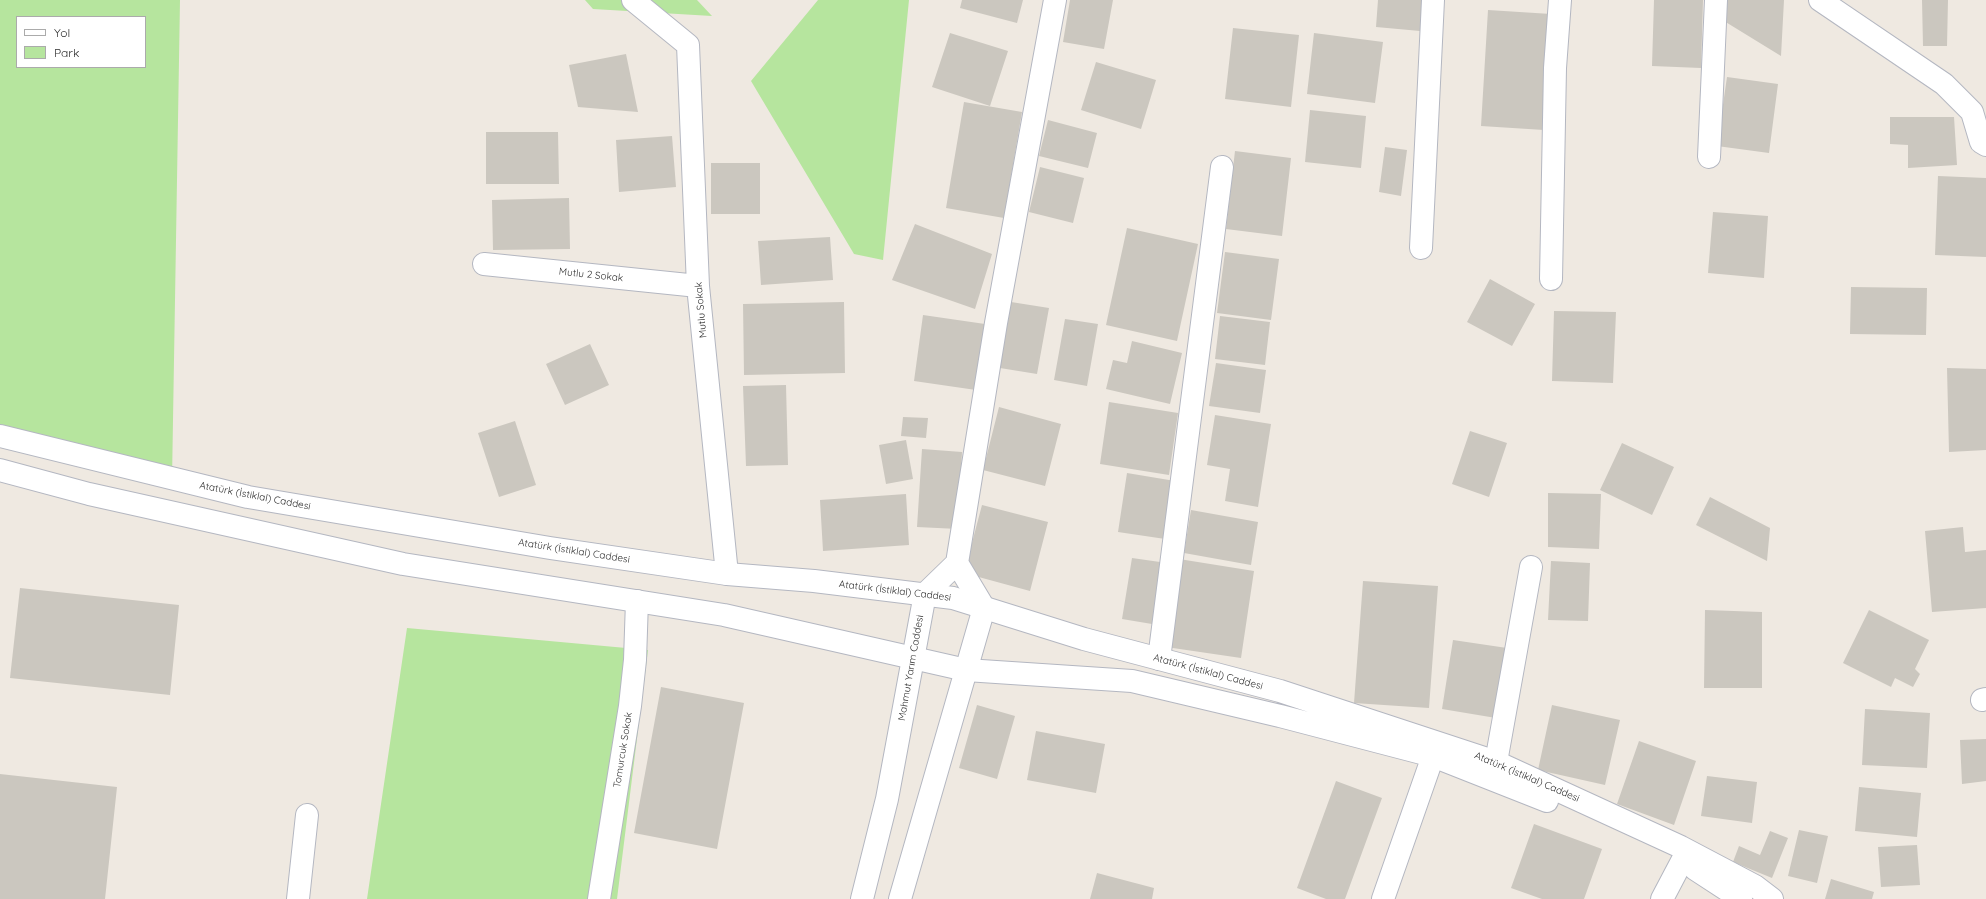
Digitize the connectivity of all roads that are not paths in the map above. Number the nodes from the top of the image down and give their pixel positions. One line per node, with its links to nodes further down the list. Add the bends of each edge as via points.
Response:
1 (633, 0): 13 (street, Mutlu Sokak, via 688,45)
2 (1055, 0): 16 (street, via 996,323)
3 (1433, 0): 10 (street)
4 (1560, 0): 12 (street, via 1555,68)
5 (1716, 0): 8 (street)
6 (1824, 1): 7 (street, via 1944,84 1972,112 1981,142)
7 (1986, 145)
8 (1710, 157)
9 (1222, 167): 23 (street)
10 (1421, 248)
11 (484, 264): 13 (street, Mutlu 2 Sokak)
12 (1551, 279)
13 (698, 286): 18 (street, Mutlu Sokak)
14 (0, 436): 18 (street, Atatürk (İstiklal) Caddesi, via 248,497 550,548)
15 (0, 470): 20 (street, Atatürk (İstiklal) Caddesi, via 88,494 403,564)
16 (957, 563): 19 (street); 21 (street)
17 (1531, 567): 26 (street)
18 (727, 574): 19 (street, Atatürk (İstiklal) Caddesi)
19 (925, 594): 21 (street, Atatürk (İstiklal) Caddesi, via 953,598); 22 (street, Mahmut Yarım Caddesi)
20 (638, 601): 22 (street, Atatürk (İstiklal) Caddesi, via 724,615); 30 (street, Tomurcuk Sokak, via 636,660 631,699)
21 (984, 608): 23 (street, Atatürk (İstiklal) Caddesi); 24 (street)
22 (912, 658): 24 (street, Atatürk (İstiklal) Caddesi); 31 (street, Mahmut Yarım Caddesi, via 887,798)
23 (1159, 659): 26 (street, Atatürk (İstiklal) Caddesi, via 1280,691)
24 (966, 670): 25 (street, Atatürk (İstiklal) Caddesi, via 1132,680); 32 (street)
25 (1433, 756): 28 (street, Atatürk (İstiklal) Caddesi, via 1645,842); 33 (street)
26 (1496, 762): 36 (street, Atatürk (İstiklal) Caddesi, via 1681,846 1755,886)
27 (307, 814): 29 (street)
28 (1682, 861): 34 (street); 35 (street, Atatürk (İstiklal) Caddesi)
29 (298, 899)
30 (599, 899)
31 (862, 899)
32 (900, 899)
33 (1383, 899)
34 (1662, 899)
35 (1742, 899)
36 (1772, 899)

